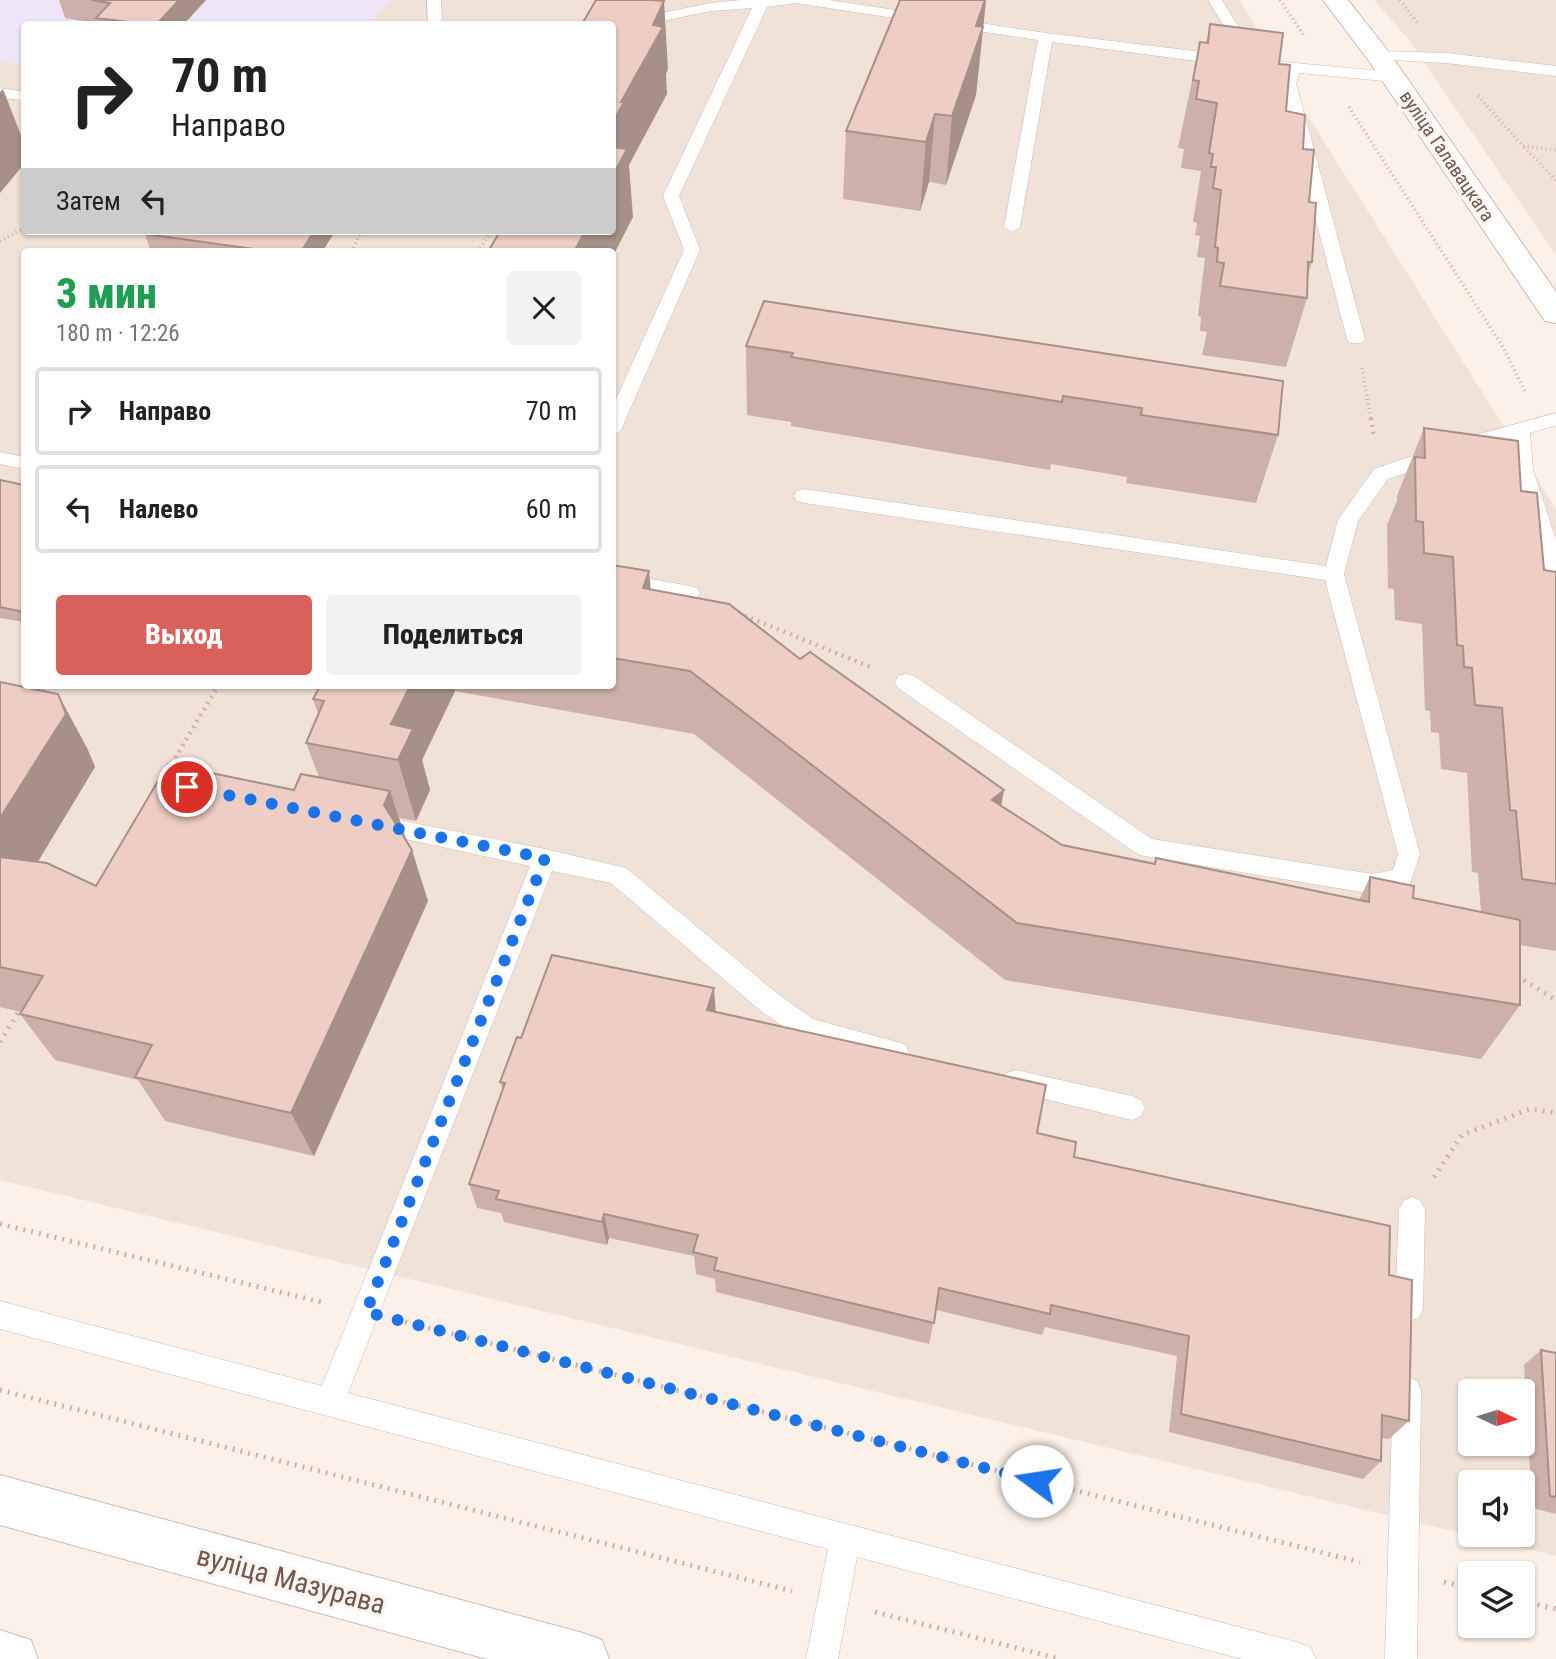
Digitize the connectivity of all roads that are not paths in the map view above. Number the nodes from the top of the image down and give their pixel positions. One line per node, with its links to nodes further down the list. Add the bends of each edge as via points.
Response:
1 (433, 0): 7 (lane)
2 (793, 0): 6 (lane)
3 (800, 0): 8 (lane)
4 (1215, 0): 11 (lane, via 1251,56)
5 (1335, 0): 10 (street, вуліца Галавацкага)
6 (762, 1): 9 (lane, via 658,18); 18 (lane, via 671,196 692,250)
7 (435, 21)
8 (1046, 37): 11 (lane); 15 (lane)
9 (616, 39)
10 (1386, 66): 11 (lane, via 1328,72); 12 (lane, via 1446,58); 16 (street, вуліца Галавацкага)
11 (1294, 69): 17 (lane, via 1288,83)
12 (1556, 71)
13 (0, 93): 14 (lane)
14 (21, 96)
15 (1012, 227)
16 (1556, 314)
17 (1356, 340)
18 (616, 421)
19 (1549, 421): 20 (lane)
20 (1520, 430): 23 (lane); 25 (lane, via 1523,470)
21 (0, 458): 22 (lane)
22 (21, 462)
23 (1381, 474): 26 (lane, via 1348,520)
24 (804, 496): 26 (lane)
25 (1556, 570)
26 (1334, 574): 29 (lane, via 1409,855 1402,877 1373,884 1147,848)
27 (616, 580): 28 (lane)
28 (690, 593)
29 (906, 682)
30 (345, 819): 31 (lane)
31 (545, 858): 32 (lane, via 618,875 806,1028); 37 (lane)
32 (915, 1057)
33 (996, 1076): 34 (lane)
34 (1132, 1108)
35 (1412, 1210): 45 (lane)
36 (0, 1315): 37 (lane)
37 (330, 1403): 39 (lane)
38 (0, 1500): 42 (street, вуліца Мазурава)
39 (845, 1539): 43 (lane); 44 (lane)
40 (0, 1656): 41 (street)
41 (12, 1659)
42 (583, 1659)
43 (822, 1659)
44 (1300, 1659)
45 (1401, 1659)

